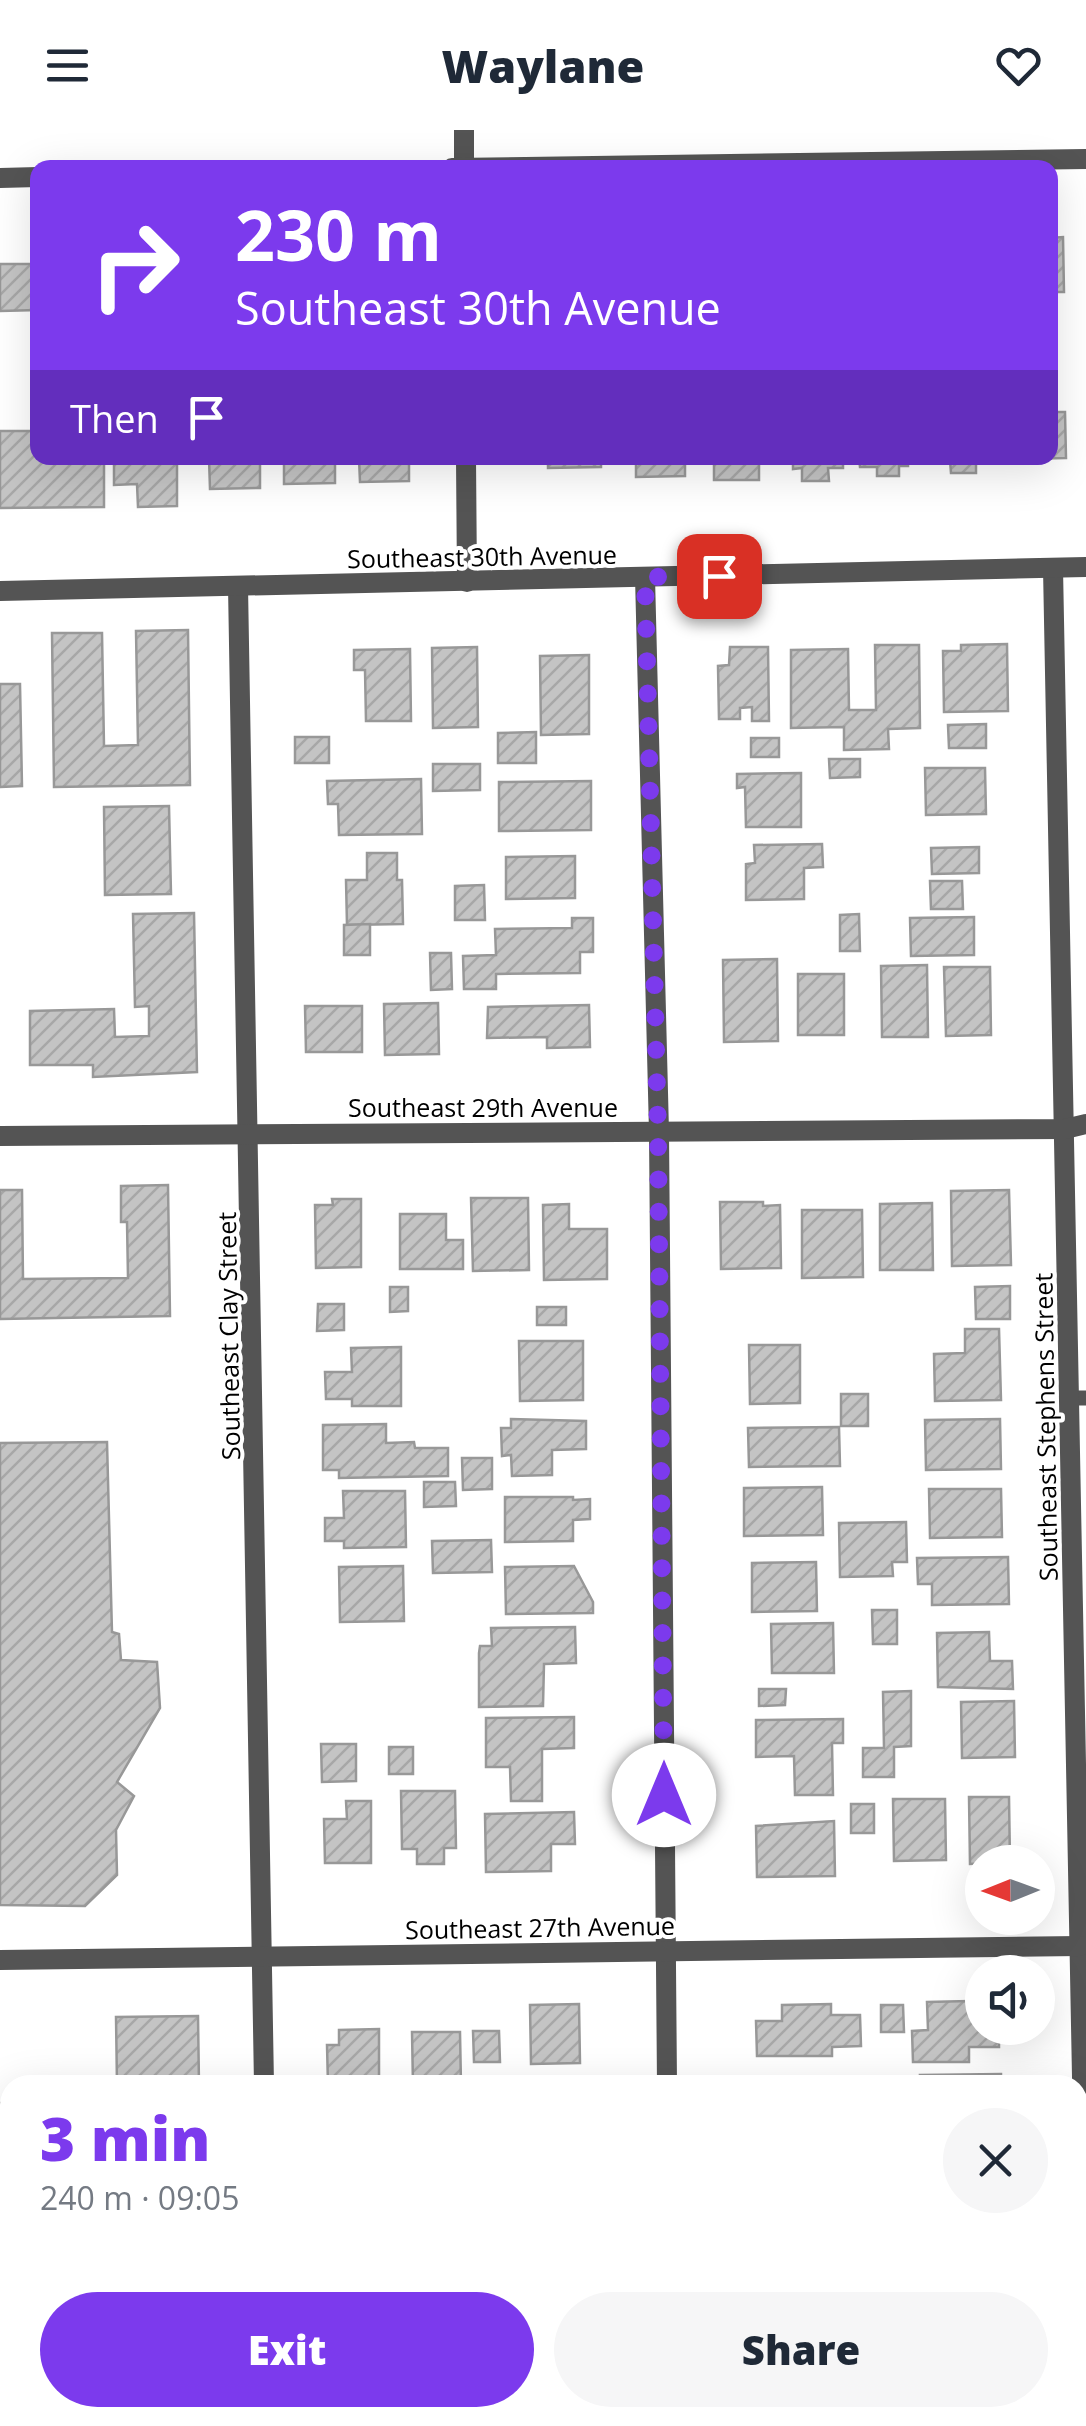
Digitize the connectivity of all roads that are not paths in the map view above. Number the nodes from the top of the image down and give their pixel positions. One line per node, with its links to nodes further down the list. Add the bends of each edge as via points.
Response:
1 (464, 130): 3 (street)
2 (1086, 159): 4 (street)
3 (464, 160)
4 (1008, 160)
5 (0, 178): 6 (street)
6 (30, 178)
7 (466, 465): 11 (street)
8 (1086, 567): 9 (street, Southeast 30th Avenue)
9 (1052, 568): 10 (street, Southeast 30th Avenue); 14 (street, Southeast Stephens Street)
10 (645, 577): 11 (street, Southeast 30th Avenue); 16 (street)
11 (468, 582): 12 (street, Southeast 30th Avenue)
12 (238, 586): 13 (street, Southeast 30th Avenue); 15 (street, Southeast Clay Street)
13 (0, 592)
14 (1076, 1126): 16 (street, Southeast 29th Avenue); 18 (street, Southeast Stephens Street)
15 (250, 1132): 16 (street, Southeast 29th Avenue); 17 (street, Southeast 29th Avenue); 22 (street, Southeast Clay Street)
16 (658, 1132): 21 (street)
17 (0, 1136)
18 (1078, 1398): 19 (street, Southeast Stephens Street)
19 (1081, 1700): 20 (street, Southeast Stephens Street)
20 (1080, 1946): 21 (street, Southeast 27th Avenue); 24 (street, Southeast Stephens Street)
21 (665, 1951): 22 (street, Southeast 27th Avenue); 26 (street)
22 (262, 1956): 23 (street, Southeast 27th Avenue); 25 (street, Southeast Clay Street)
23 (0, 1960)
24 (1084, 2071)
25 (264, 2075)
26 (667, 2075)

